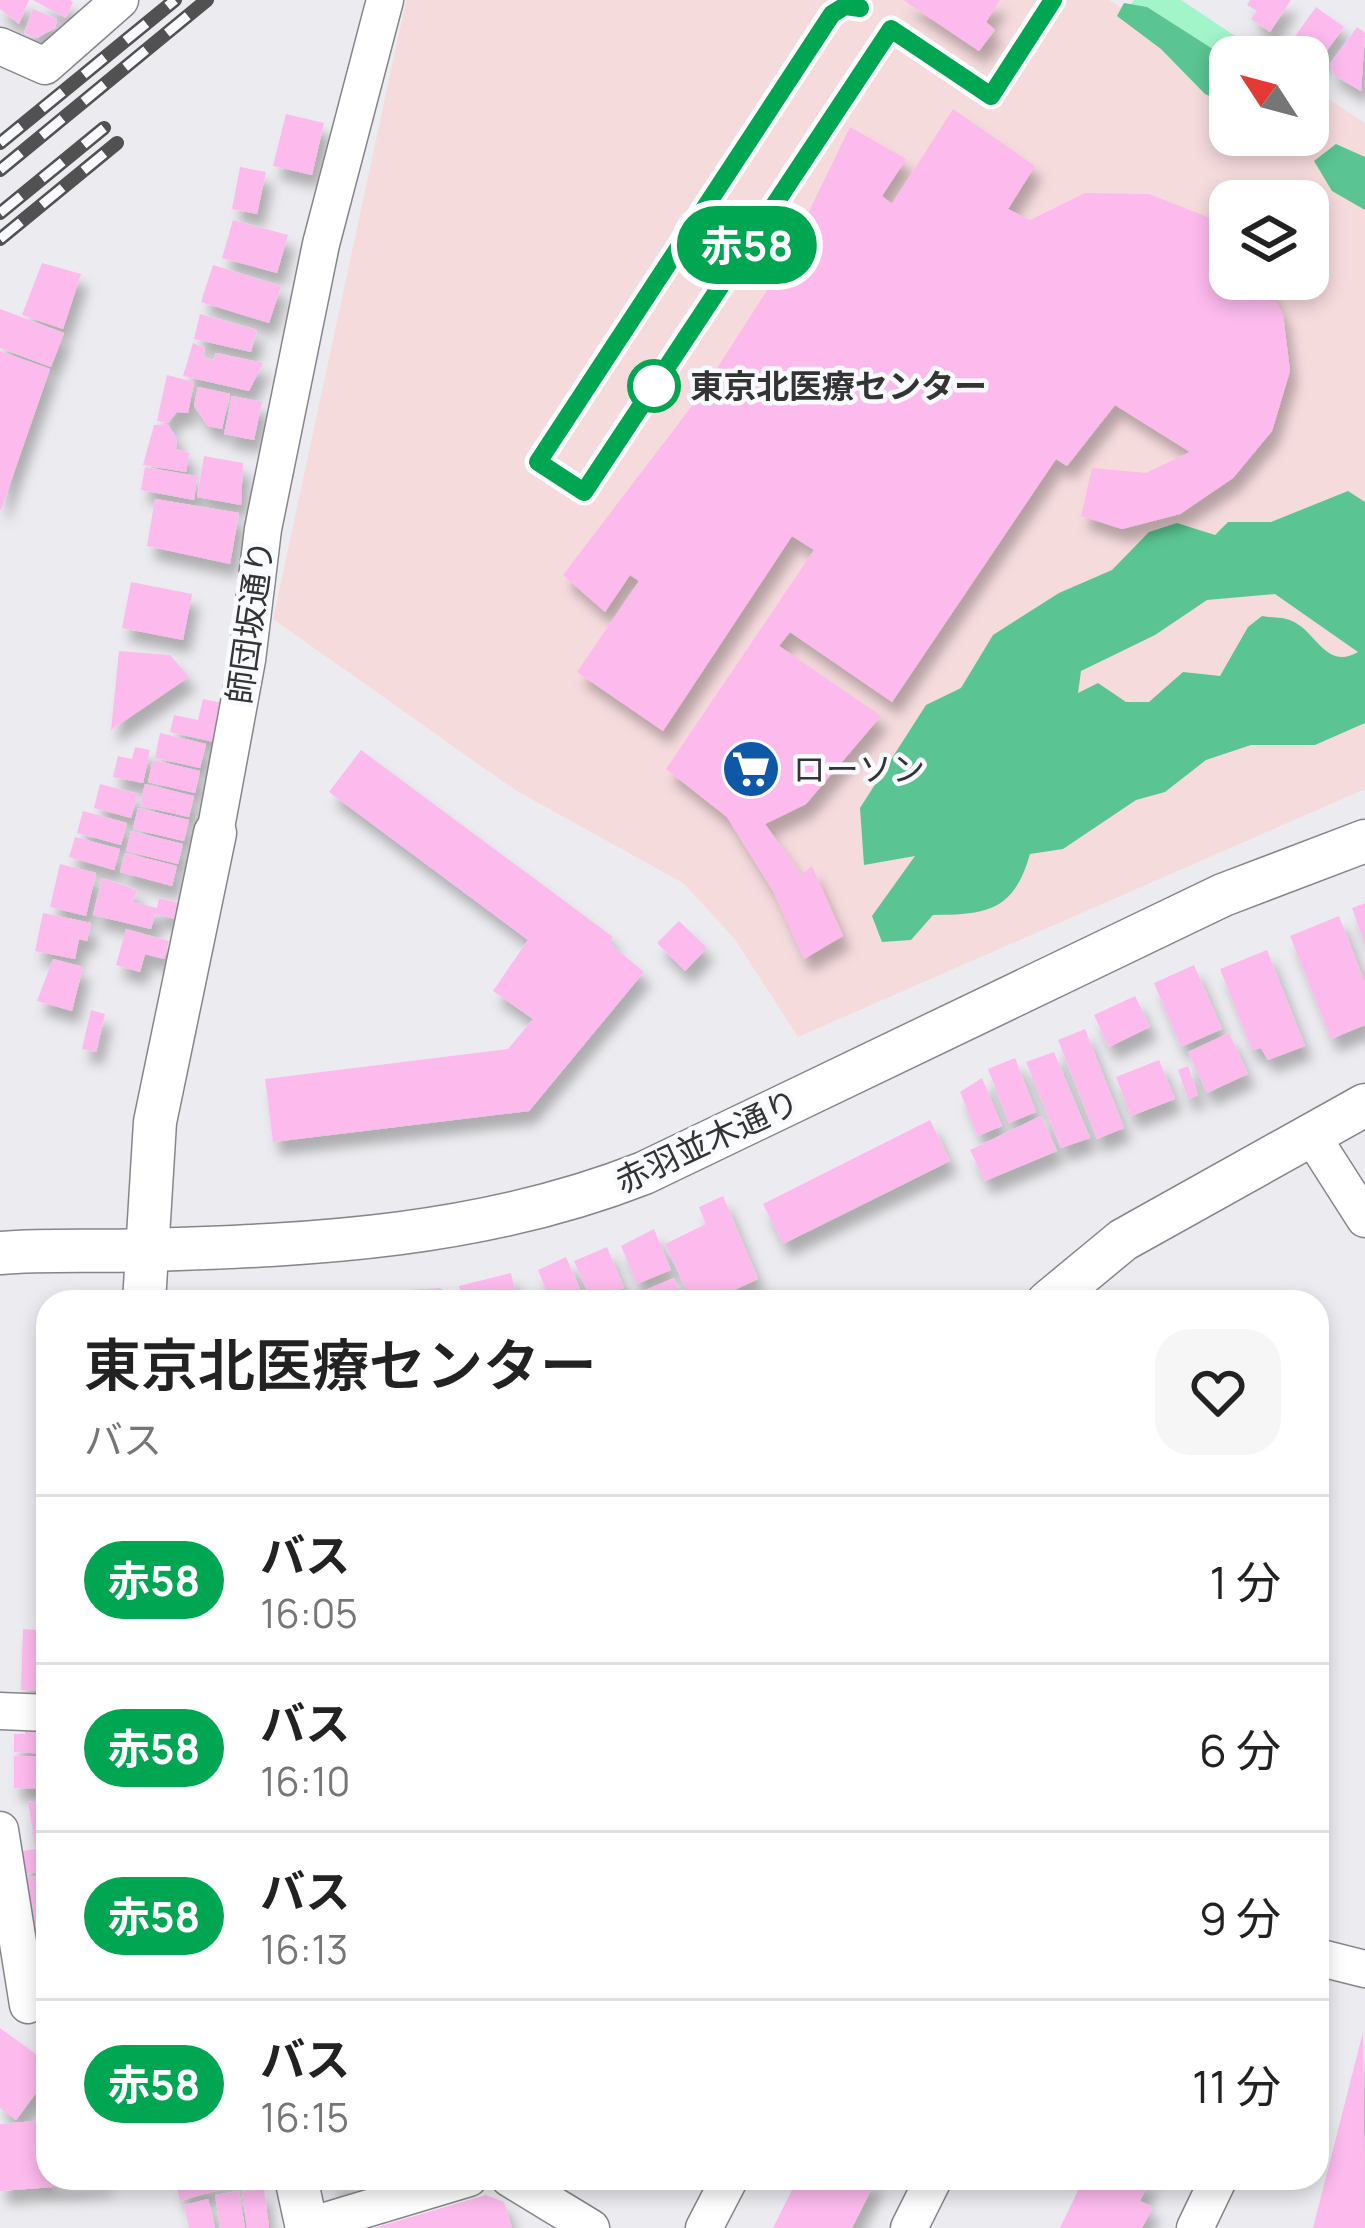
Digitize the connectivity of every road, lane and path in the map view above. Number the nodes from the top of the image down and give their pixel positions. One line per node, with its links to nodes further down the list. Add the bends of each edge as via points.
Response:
1 (120, 0): 3 (street, via 45,66)
2 (385, 0): 4 (street, 師団坂通り, via 321,244)
3 (0, 46)
4 (215, 833): 9 (street, 師団坂通り, via 155,1122)
5 (1365, 841): 9 (street, 赤羽並木通り, via 1223,895 572,1202 374,1238)
6 (1365, 1105): 7 (street)
7 (1310, 1133): 8 (street); 12 (street, via 1123,1240)
8 (1365, 1219)
9 (147, 1250): 10 (street, 赤羽並木通り); 11 (street, 師団坂通り)
10 (0, 1253)
11 (145, 1290)
12 (1063, 1290)
13 (0, 1711): 14 (street)
14 (36, 1712)
15 (0, 1830): 18 (street)
16 (1329, 1965): 17 (street)
17 (1365, 1969)
18 (28, 2005)
19 (298, 2190): 25 (street)
20 (430, 2190): 25 (street)
21 (529, 2190): 26 (street)
22 (724, 2190): 27 (street)
23 (928, 2190): 28 (street)
24 (1213, 2190): 29 (street)
25 (306, 2228)
26 (591, 2228)
27 (704, 2228)
28 (909, 2228)
29 (1195, 2228)

